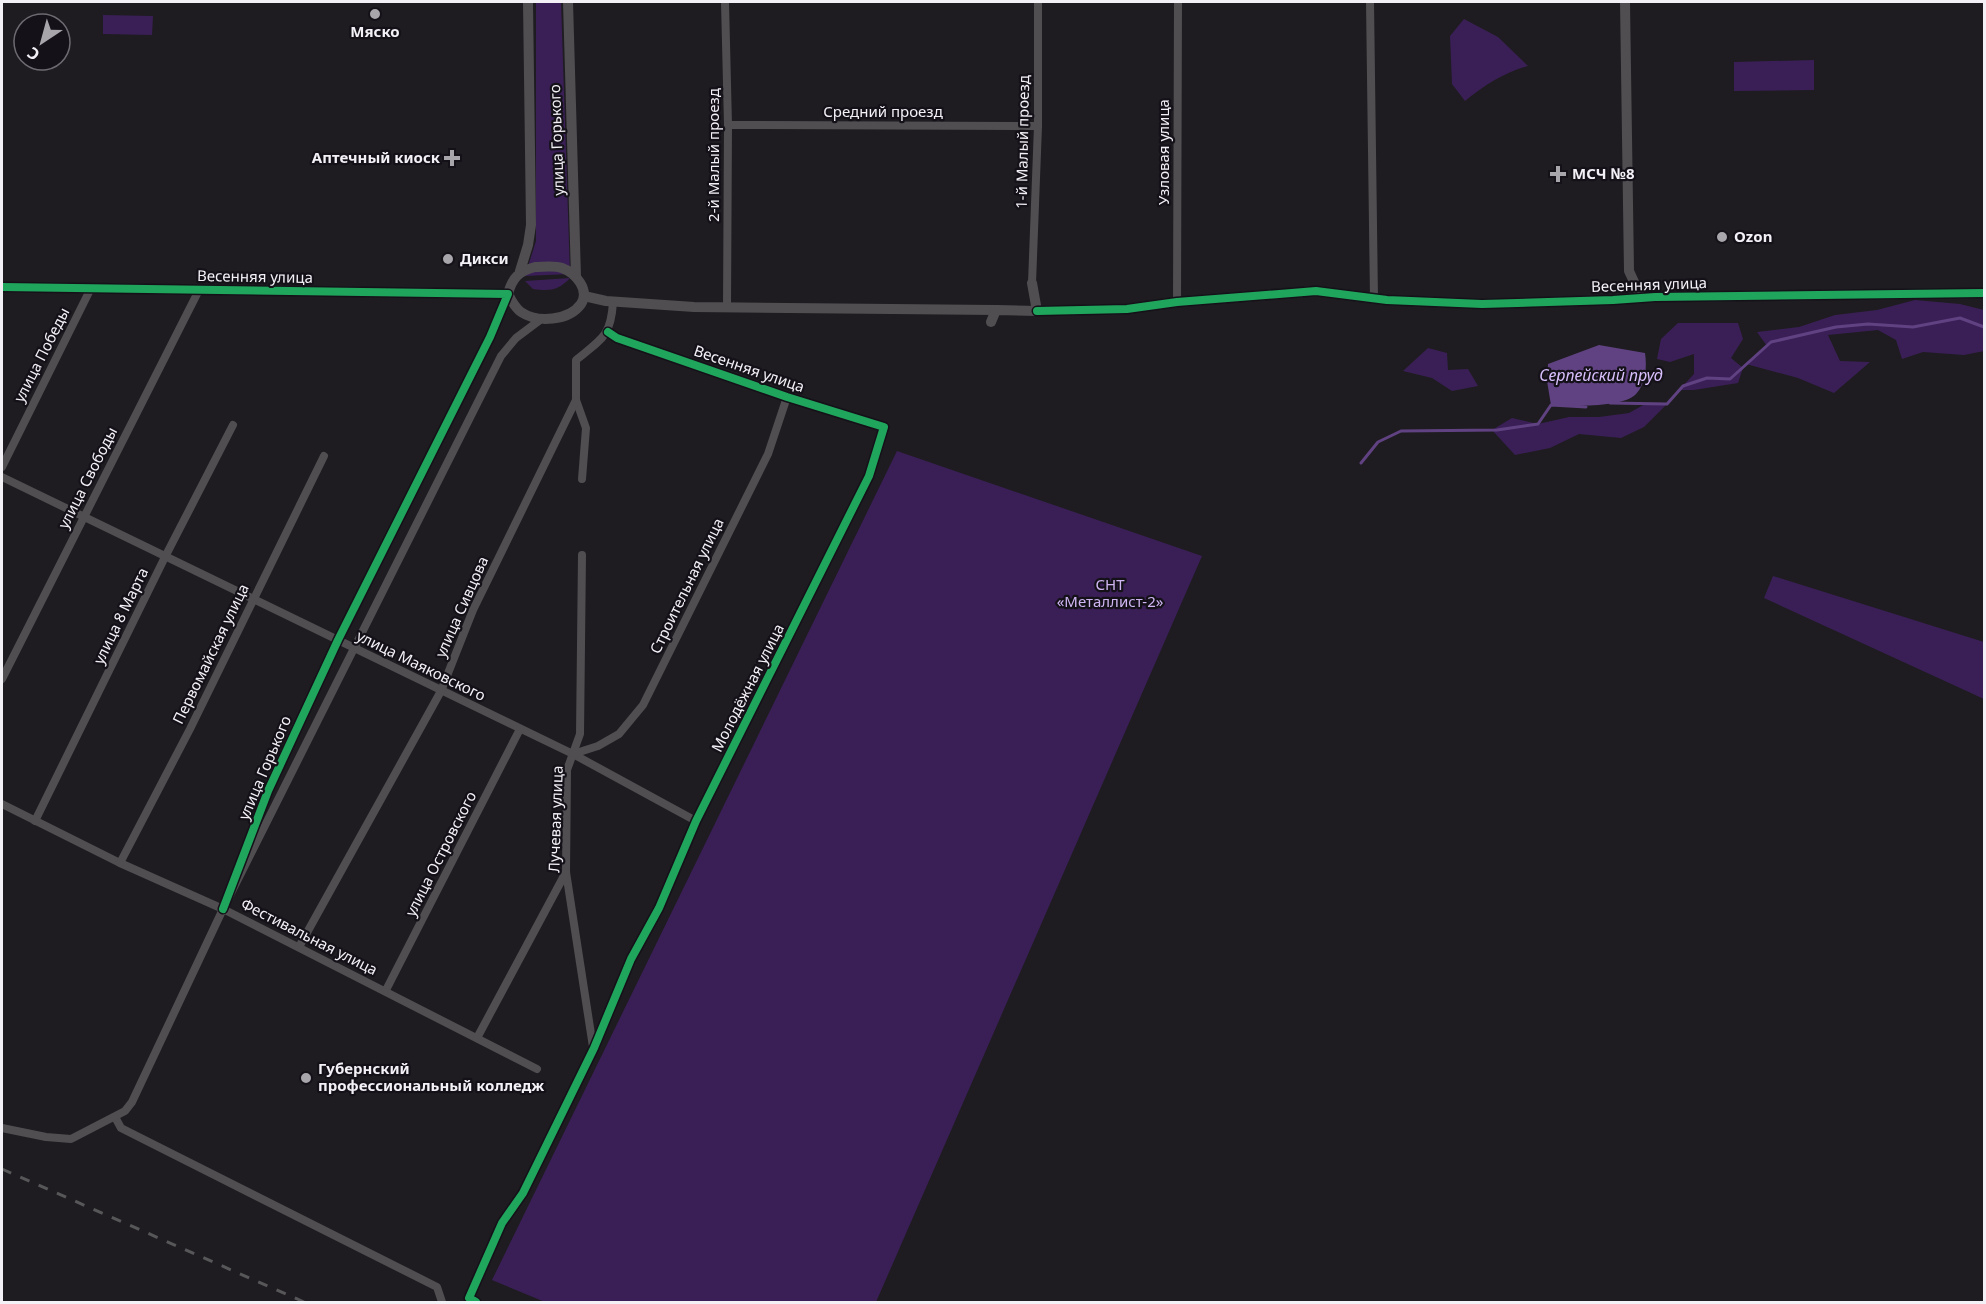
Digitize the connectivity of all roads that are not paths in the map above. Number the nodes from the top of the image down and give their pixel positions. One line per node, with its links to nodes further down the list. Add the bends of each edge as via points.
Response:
1 (528, 2): 10 (street, улица Горького, via 531,225)
2 (568, 2): 11 (street, улица Горького)
3 (725, 2): 8 (street, 2-й Малый проезд)
4 (1038, 2): 9 (street, 1-й Малый проезд)
5 (1178, 2): 22 (street, Узловая улица)
6 (1370, 2): 20 (street)
7 (1625, 2): 19 (street, via 1629,271)
8 (728, 125): 9 (street, Средний проезд); 23 (street, 2-й Малый проезд)
9 (1038, 126): 12 (street, 1-й Малый проезд)
10 (520, 272): 11 (street, via 535,267 563,268); 17 (street)
11 (576, 278): 18 (street)
12 (1032, 283): 25 (street)
13 (2, 287): 14 (street, Весенняя улица)
14 (91, 288): 15 (street, Весенняя улица); 34 (street, улица Победы)
15 (199, 290): 17 (street, Весенняя улица); 37 (street, улица Свободы)
16 (1984, 293): 19 (street, Весенняя улица)
17 (508, 294): 26 (street, via 521,312); 41 (street, улица Горького)
18 (584, 296): 21 (street, Весенняя улица); 26 (street, via 580,306 566,315)
19 (1641, 297): 20 (street, Весенняя улица, via 1482,304)
20 (1374, 299): 22 (street, Весенняя улица, via 1316,291)
21 (613, 302): 23 (street, Весенняя улица); 28 (street)
22 (1177, 302): 25 (street, Весенняя улица, via 1127,309)
23 (727, 308): 24 (street, Весенняя улица)
24 (996, 310): 25 (street, Весенняя улица); 27 (street)
25 (1037, 311)
26 (540, 320): 42 (street, улица Горького, via 516,338 501,356)
27 (991, 322)
28 (608, 332): 29 (street, Весенняя улица); 30 (street, via 576,360)
29 (787, 396): 32 (street, Весенняя улица); 46 (street, Строительная улица, via 768,454 643,705 618,734)
30 (576, 400): 36 (street, via 586,429); 44 (street, улица Сивцова, via 473,610)
31 (233, 425): 39 (street, улица 8 Марта)
32 (884, 427): 48 (street, Молодёжная улица, via 869,476)
33 (324, 456): 40 (street, Первомайская улица)
34 (2, 467)
35 (2, 477): 37 (street, улица Маяковского)
36 (582, 478)
37 (84, 517): 39 (street, улица Маяковского); 43 (street, улица Свободы)
38 (582, 555): 46 (street, Лучевая улица, via 580,734)
39 (165, 557): 40 (street, улица Маяковского); 49 (street, улица 8 Марта)
40 (252, 600): 41 (street, улица Маяковского); 50 (street, Первомайская улица)
41 (338, 640): 42 (street, улица Маяковского); 52 (street, улица Горького, via 268,791)
42 (354, 648): 44 (street, улица Маяковского); 52 (street, улица Горького)
43 (2, 679)
44 (441, 691): 45 (street, улица Маяковского); 53 (street, улица Сивцова)
45 (520, 729): 46 (street, улица Маяковского); 54 (street, улица Островского)
46 (573, 754): 48 (street, улица Маяковского); 51 (street, Лучевая улица, via 567,770)
47 (2, 804): 49 (street, Фестивальная улица)
48 (696, 820): 56 (street, Молодёжная улица)
49 (35, 821): 50 (street, Фестивальная улица)
50 (120, 863): 52 (street, Фестивальная улица)
51 (566, 872): 55 (street); 56 (street, Лучевая улица)
52 (223, 909): 53 (street, Фестивальная улица); 58 (street, via 132,1101)
53 (299, 947): 54 (street, Фестивальная улица)
54 (386, 990): 55 (street, Фестивальная улица)
55 (477, 1038): 57 (street, Фестивальная улица)
56 (594, 1048): 61 (street, Молодёжная улица, via 523,1193 502,1223 469,1298)
57 (537, 1069)
58 (115, 1117): 59 (street, via 71,1139); 60 (street, via 121,1128 437,1287)
59 (2, 1128)
60 (442, 1302)
61 (476, 1302)

